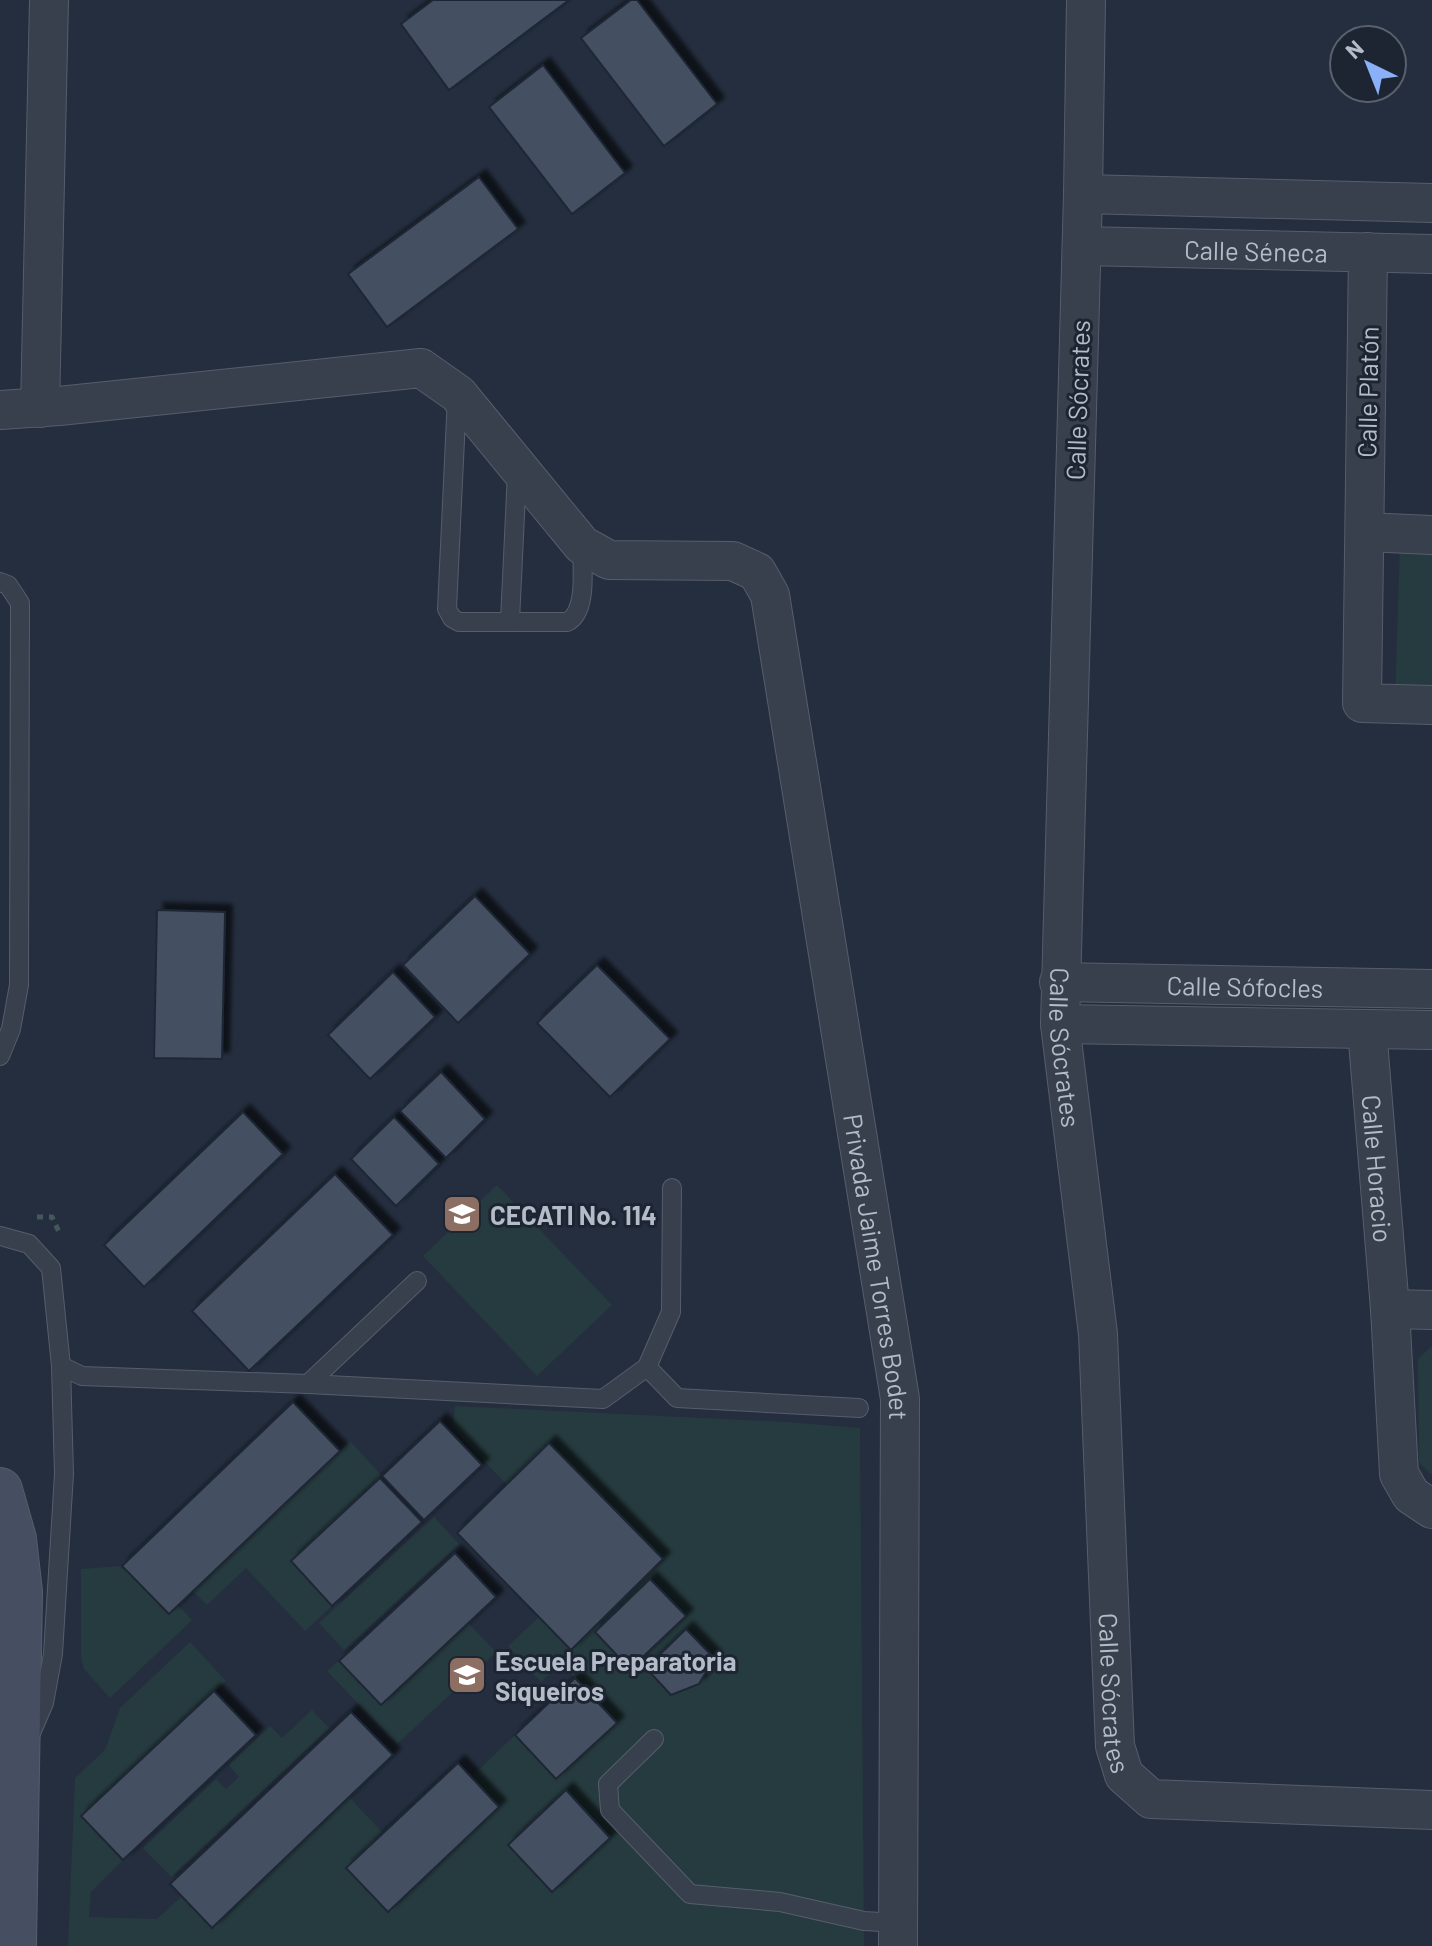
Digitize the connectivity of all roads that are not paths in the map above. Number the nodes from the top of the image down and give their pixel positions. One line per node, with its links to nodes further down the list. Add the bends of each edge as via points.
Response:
1 (49, 0): 9 (street)
2 (1086, 0): 3 (street, Calle Sócrates)
3 (1083, 194): 4 (street, Calle Séneca); 5 (street, Calle Sócrates)
4 (1432, 203)
5 (1082, 246): 6 (street, Calle Séneca); 18 (street, Calle Sócrates)
6 (1368, 252): 7 (street, Calle Séneca); 12 (street, Calle Platón)
7 (1432, 254)
8 (458, 394): 9 (street, via 421,368); 11 (street); 16 (lane, via 447,609 459,622)
9 (40, 408): 10 (street)
10 (0, 410)
11 (517, 467): 14 (street); 16 (lane)
12 (1365, 532): 13 (street); 17 (street, Calle Platón, via 1362,703)
13 (1432, 535)
14 (582, 545): 16 (lane, via 580,609 574,619); 38 (street, Privada Jaime Torres Bodet, via 609,560 733,561 757,572 770,595 900,1399)
15 (0, 582): 23 (lane, via 20,603 19,985)
16 (510, 621)
17 (1432, 705)
18 (1059, 982): 19 (street, Calle Sófocles); 20 (street, Calle Sócrates)
19 (1432, 989)
20 (1060, 1024): 21 (street, Calle Sófocles); 37 (street, Calle Sócrates, via 1098,1334 1115,1746 1124,1775 1151,1799)
21 (1367, 1029): 22 (street, Calle Sófocles); 27 (street, Calle Horacio)
22 (1432, 1030)
23 (0, 1056)
24 (672, 1188): 30 (lane, via 671,1312)
25 (0, 1236): 29 (lane, via 29,1244 51,1268)
26 (417, 1281): 31 (lane)
27 (1390, 1309): 28 (street); 34 (street, Calle Horacio, via 1399,1474 1411,1495)
28 (1432, 1310)
29 (61, 1366): 31 (lane, via 82,1376); 36 (lane, via 64,1474 53,1654 44,1703)
30 (647, 1367): 31 (lane, via 603,1399); 32 (lane, via 677,1398)
31 (308, 1384)
32 (859, 1408)
33 (0, 1490): 36 (main road, via 14,1539 20,1592)
34 (1432, 1509)
35 (654, 1739): 38 (lane, via 608,1784 610,1810 690,1894 780,1902)
36 (18, 1761): 39 (main road)
37 (1432, 1810)
38 (898, 1934)
39 (14, 1946)

